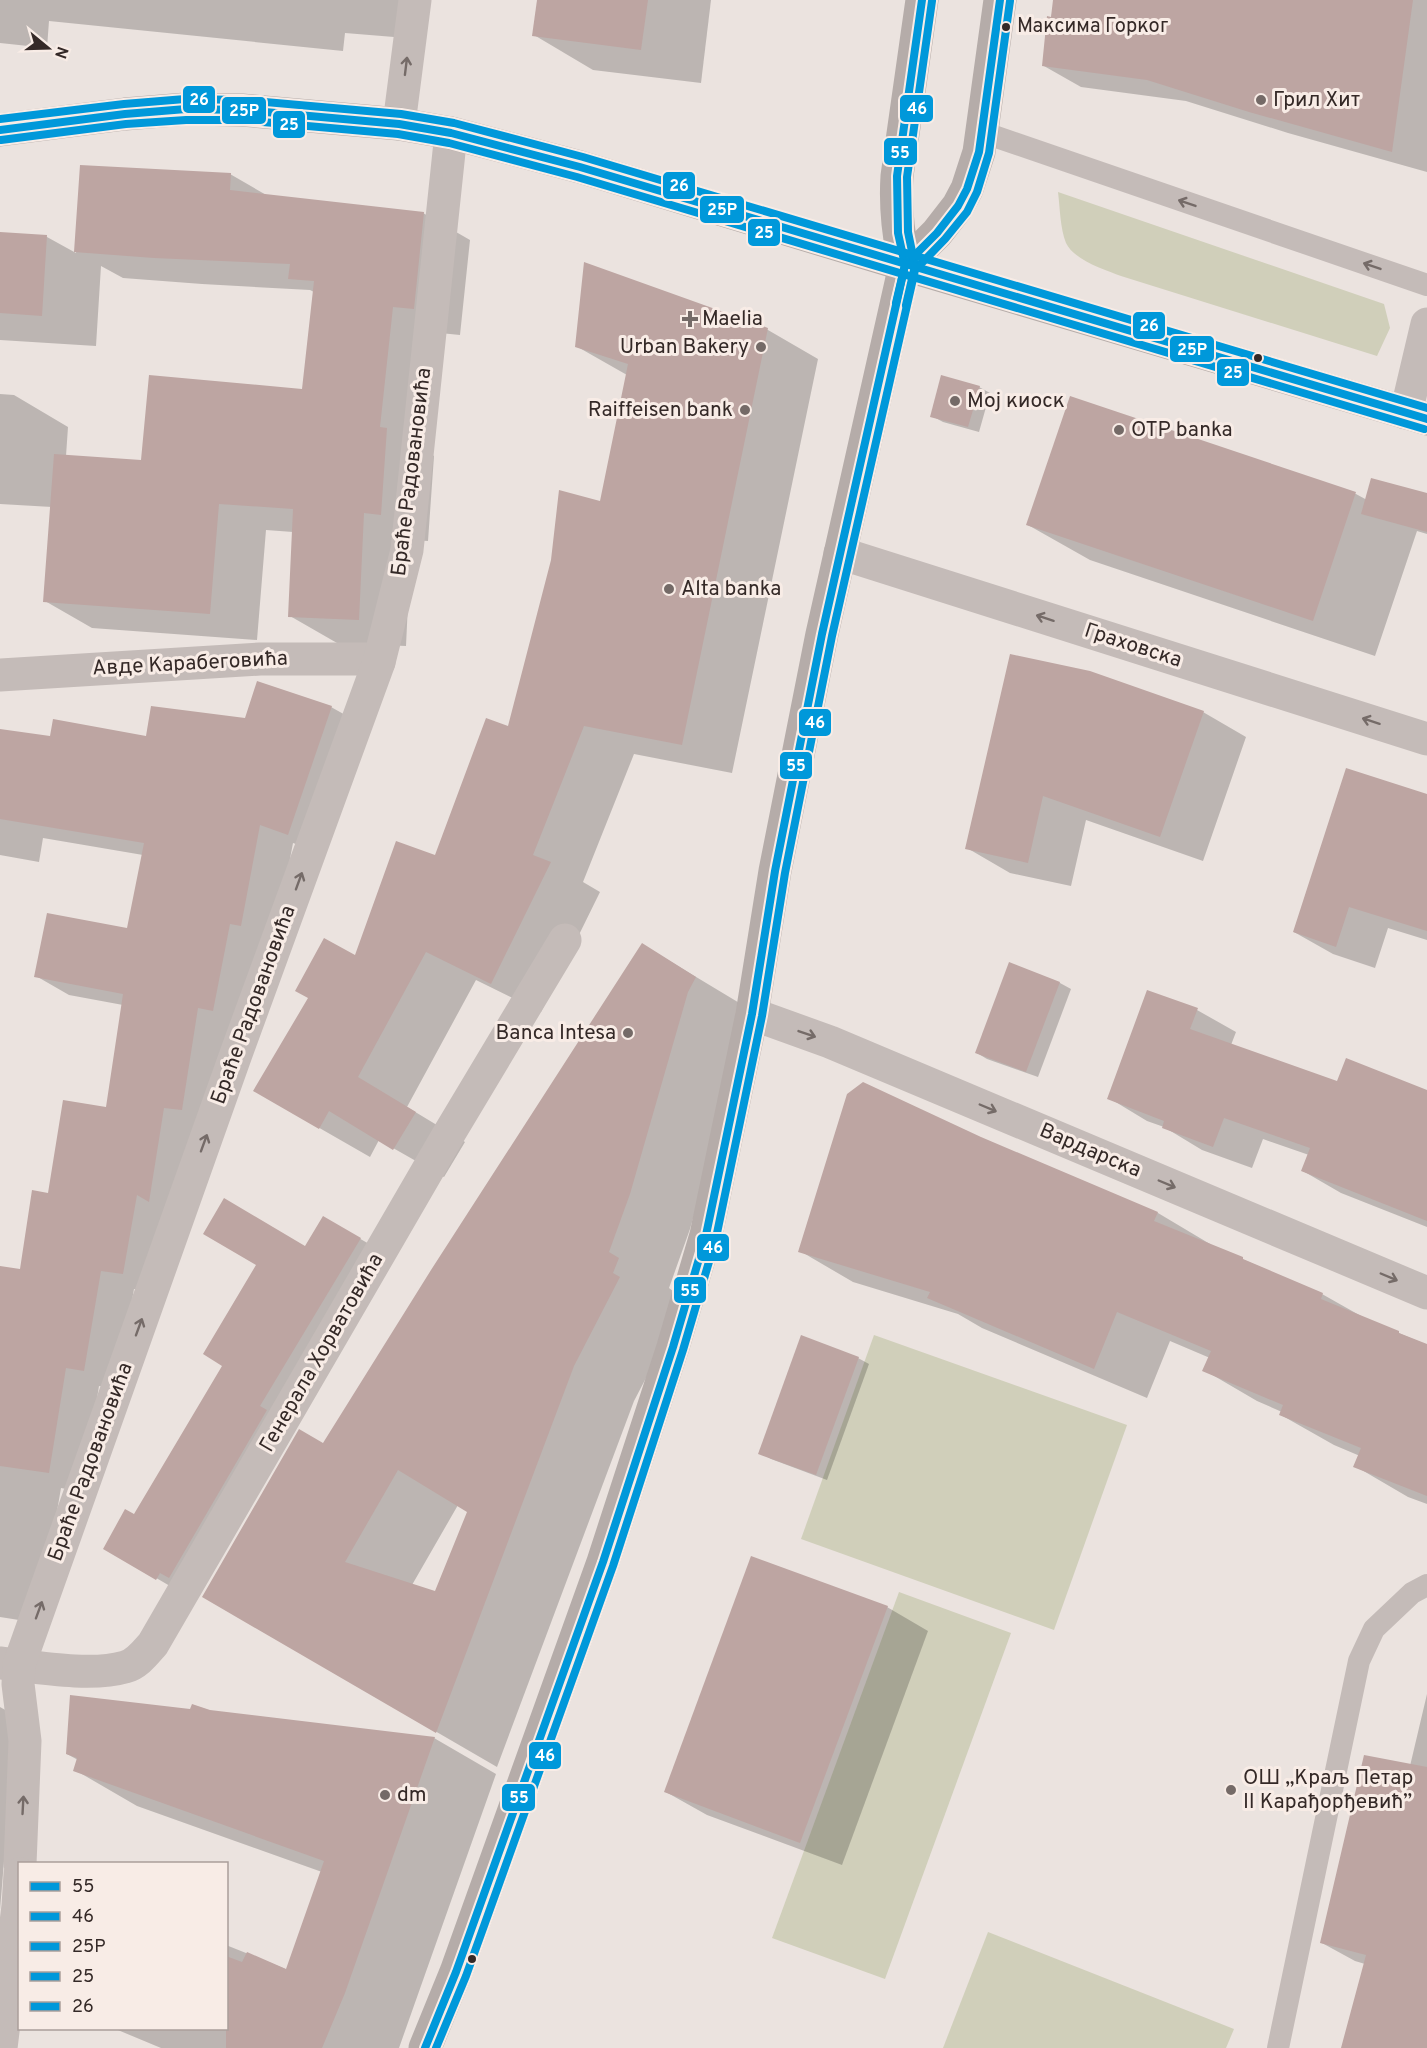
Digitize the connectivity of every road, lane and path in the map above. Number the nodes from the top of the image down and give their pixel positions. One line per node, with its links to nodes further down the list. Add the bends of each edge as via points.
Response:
1 (415, 0): 4 (street, one-way to 1)
2 (922, 0): 8 (main road, via 897,176 898,233)
3 (1000, 0): 6 (main road)
4 (399, 124): 5 (main road, via 186,109); 7 (main road)
5 (0, 130)
6 (982, 132): 8 (main road, via 967,189 937,234); 9 (lane, one-way to 6)
7 (451, 133): 8 (main road, via 580,167); 13 (street, Браће Радовановића, via 407,550)
8 (905, 265): 11 (main road); 12 (main road)
9 (1427, 285)
10 (1427, 324): 11 (street)
11 (1416, 416)
12 (840, 553): 15 (street, Граховска, one-way to 12); 17 (main road, via 775,871)
13 (380, 662): 14 (street, Авде Карабеговића, via 260,659); 20 (street, Браће Радовановића, one-way to 13)
14 (0, 675)
15 (1427, 739)
16 (565, 940): 20 (street, Генерала Хорватовића, via 153,1644 139,1660 126,1667 81,1670)
17 (752, 1014): 18 (street, Вардарска, one-way to 18, via 830,1042); 24 (main road, via 706,1235 673,1347 603,1562)
18 (1427, 1293)
19 (1427, 1585): 25 (lane, via 1412,1593 1374,1629 1359,1661)
20 (10, 1664): 21 (street, Браће Радовановића, one-way to 20, via 25,1741 18,1684)
21 (20, 1862)
22 (18, 1904): 23 (street)
23 (2, 2048)
24 (425, 2048)
25 (1278, 2048)

